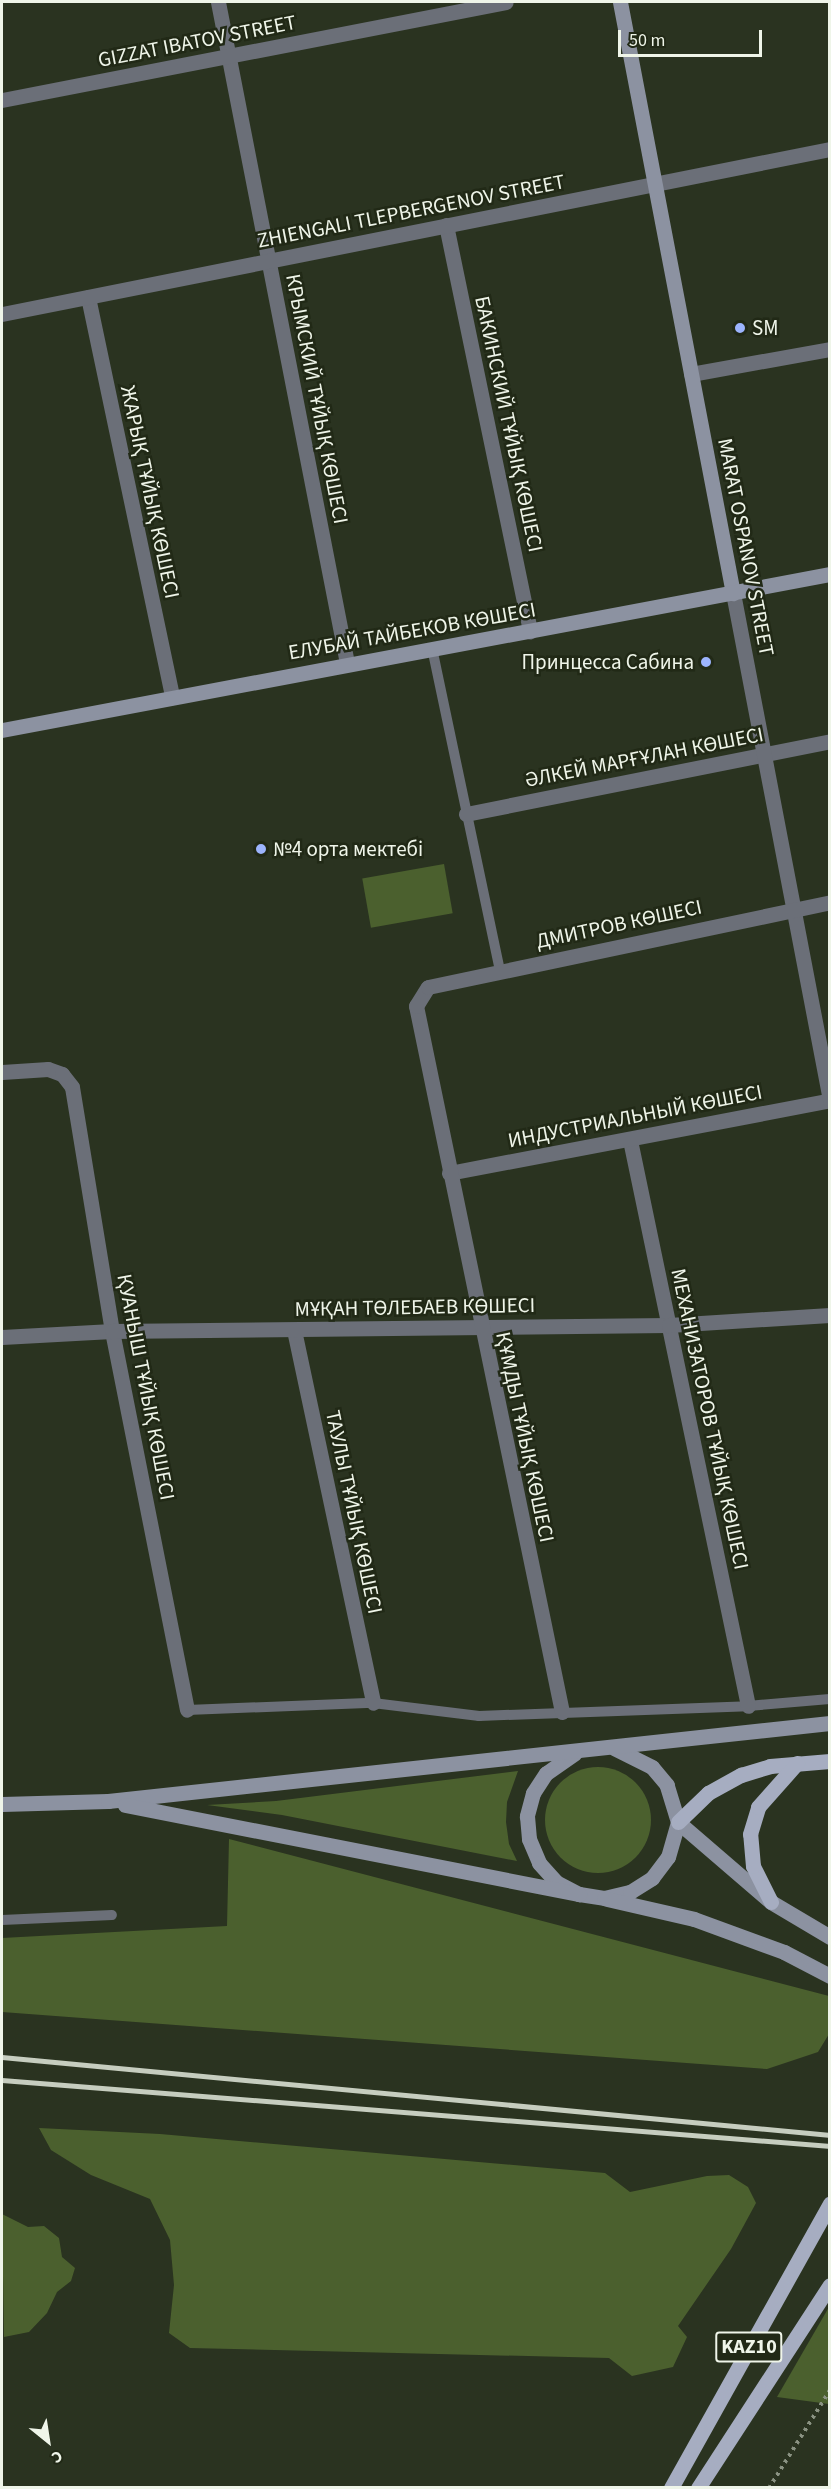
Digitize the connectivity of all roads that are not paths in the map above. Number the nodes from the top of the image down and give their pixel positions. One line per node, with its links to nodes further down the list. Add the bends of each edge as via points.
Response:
1 (218, 2): 4 (street, КРЫМСКИЙ ТҰЙЫҚ КӨШЕСІ)
2 (506, 2): 4 (street, GIZZAT IBATOV STREET)
3 (620, 2): 7 (main road, MARAT OSPANOV STREET)
4 (229, 56): 5 (street, GIZZAT IBATOV STREET); 9 (street, КРЫМСКИЙ ТҰЙЫҚ КӨШЕСІ)
5 (2, 100)
6 (830, 149): 7 (street, ZHIENGALI TLEPBERGENOV STREET)
7 (655, 184): 8 (street, ZHIENGALI TLEPBERGENOV STREET); 13 (main road, MARAT OSPANOV STREET)
8 (446, 225): 9 (street, ZHIENGALI TLEPBERGENOV STREET); 16 (street, БАКИНСКИЙ ТҰЙЫҚ КӨШЕСІ)
9 (268, 261): 10 (street, ZHIENGALI TLEPBERGENOV STREET); 18 (street, КРЫМСКИЙ ТҰЙЫҚ КӨШЕСІ)
10 (88, 297): 11 (street, ZHIENGALI TLEPBERGENOV STREET); 19 (street, ЖАРЫҚ ТҰЙЫҚ КӨШЕСІ)
11 (2, 314)
12 (830, 349): 13 (street)
13 (691, 374): 15 (main road, MARAT OSPANOV STREET)
14 (830, 574): 15 (main road, ЕЛУБАЙ ТАЙБЕКОВ КӨШЕСІ)
15 (733, 592): 16 (main road, ЕЛУБАЙ ТАЙБЕКОВ КӨШЕСІ); 22 (street, MARAT OSPANOV STREET)
16 (530, 631): 17 (main road, ЕЛУБАЙ ТАЙБЕКОВ КӨШЕСІ)
17 (432, 648): 18 (main road, ЕЛУБАЙ ТАЙБЕКОВ КӨШЕСІ); 23 (lane)
18 (347, 663): 19 (main road, ЕЛУБАЙ ТАЙБЕКОВ КӨШЕСІ)
19 (172, 697): 20 (main road, ЕЛУБАЙ ТАЙБЕКОВ КӨШЕСІ)
20 (2, 730)
21 (830, 741): 22 (street, ӘЛКЕЙ МАРҒҰЛАН КӨШЕСІ)
22 (764, 754): 23 (street, ӘЛКЕЙ МАРҒҰЛАН КӨШЕСІ); 25 (street, MARAT OSPANOV STREET)
23 (466, 814): 26 (lane)
24 (830, 902): 25 (street, ДМИТРОВ КӨШЕСІ)
25 (793, 909): 26 (street, ДМИТРОВ КӨШЕСІ); 29 (street, MARAT OSPANOV STREET)
26 (500, 970): 27 (street, ДМИТРОВ КӨШЕСІ, via 428,987)
27 (420, 994): 31 (street, ҚҰМДЫ ТҰЙЫҚ КӨШЕСІ, via 416,1006)
28 (2, 1072): 36 (street, ҚУАНЫШ ТҰЙЫҚ КӨШЕСІ, via 48,1069 62,1074 72,1088)
29 (830, 1100): 30 (street, ИНДУСТРИАЛЬНЫЙ КӨШЕСІ)
30 (630, 1140): 31 (street, ИНДУСТРИАЛЬНЫЙ КӨШЕСІ); 33 (street, МЕХАНИЗАТОРОВ ТҰЙЫҚ КӨШЕСІ)
31 (449, 1173): 34 (street, ҚҰМДЫ ТҰЙЫҚ КӨШЕСІ)
32 (830, 1315): 33 (street, МҰҚАН ТӨЛЕБАЕВ КӨШЕСІ)
33 (669, 1325): 34 (street, МҰҚАН ТӨЛЕБАЕВ КӨШЕСІ); 40 (street, МЕХАНИЗАТОРОВ ТҰЙЫҚ КӨШЕСІ)
34 (480, 1326): 35 (street, МҰҚАН ТӨЛЕБАЕВ КӨШЕСІ); 42 (street, ҚҰМДЫ ТҰЙЫҚ КӨШЕСІ)
35 (294, 1330): 36 (street, МҰҚАН ТӨЛЕБАЕВ КӨШЕСІ); 39 (street, ТАУЛЫ ТҰЙЫҚ КӨШЕСІ)
36 (112, 1331): 37 (street, МҰҚАН ТӨЛЕБАЕВ КӨШЕСІ); 41 (street, ҚУАНЫШ ТҰЙЫҚ КӨШЕСІ)
37 (2, 1337)
38 (830, 1699): 40 (lane)
39 (373, 1703): 41 (lane); 42 (lane, via 478,1716)
40 (748, 1706): 42 (lane)
41 (187, 1710)
42 (562, 1712)
43 (830, 1723): 44 (main road)
44 (609, 1747): 45 (main road); 50 (main road, via 632,1754 652,1767 667,1785)
45 (586, 1749): 48 (main road); 51 (main road, via 564,1758 546,1773 533,1793 527,1816 529,1839 539,1863 556,1882)
46 (830, 1761): 47 (main road)
47 (797, 1763): 50 (main road, via 741,1775 708,1793); 53 (main road, via 758,1807 750,1834 753,1866)
48 (108, 1801): 49 (main road); 51 (main road, via 296,1835)
49 (2, 1804)
50 (678, 1822): 52 (main road, via 668,1857 652,1878 630,1892); 53 (main road)
51 (579, 1894): 52 (main road)
52 (604, 1898): 57 (main road, via 694,1919 784,1952)
53 (771, 1902): 56 (main road)
54 (112, 1915): 55 (lane)
55 (2, 1920)
56 (830, 1936)
57 (830, 1976)
58 (828, 2205): 60 (main road, KAZ10)
59 (830, 2285): 61 (main road, KAZ10)
60 (671, 2487)
61 (698, 2487)

